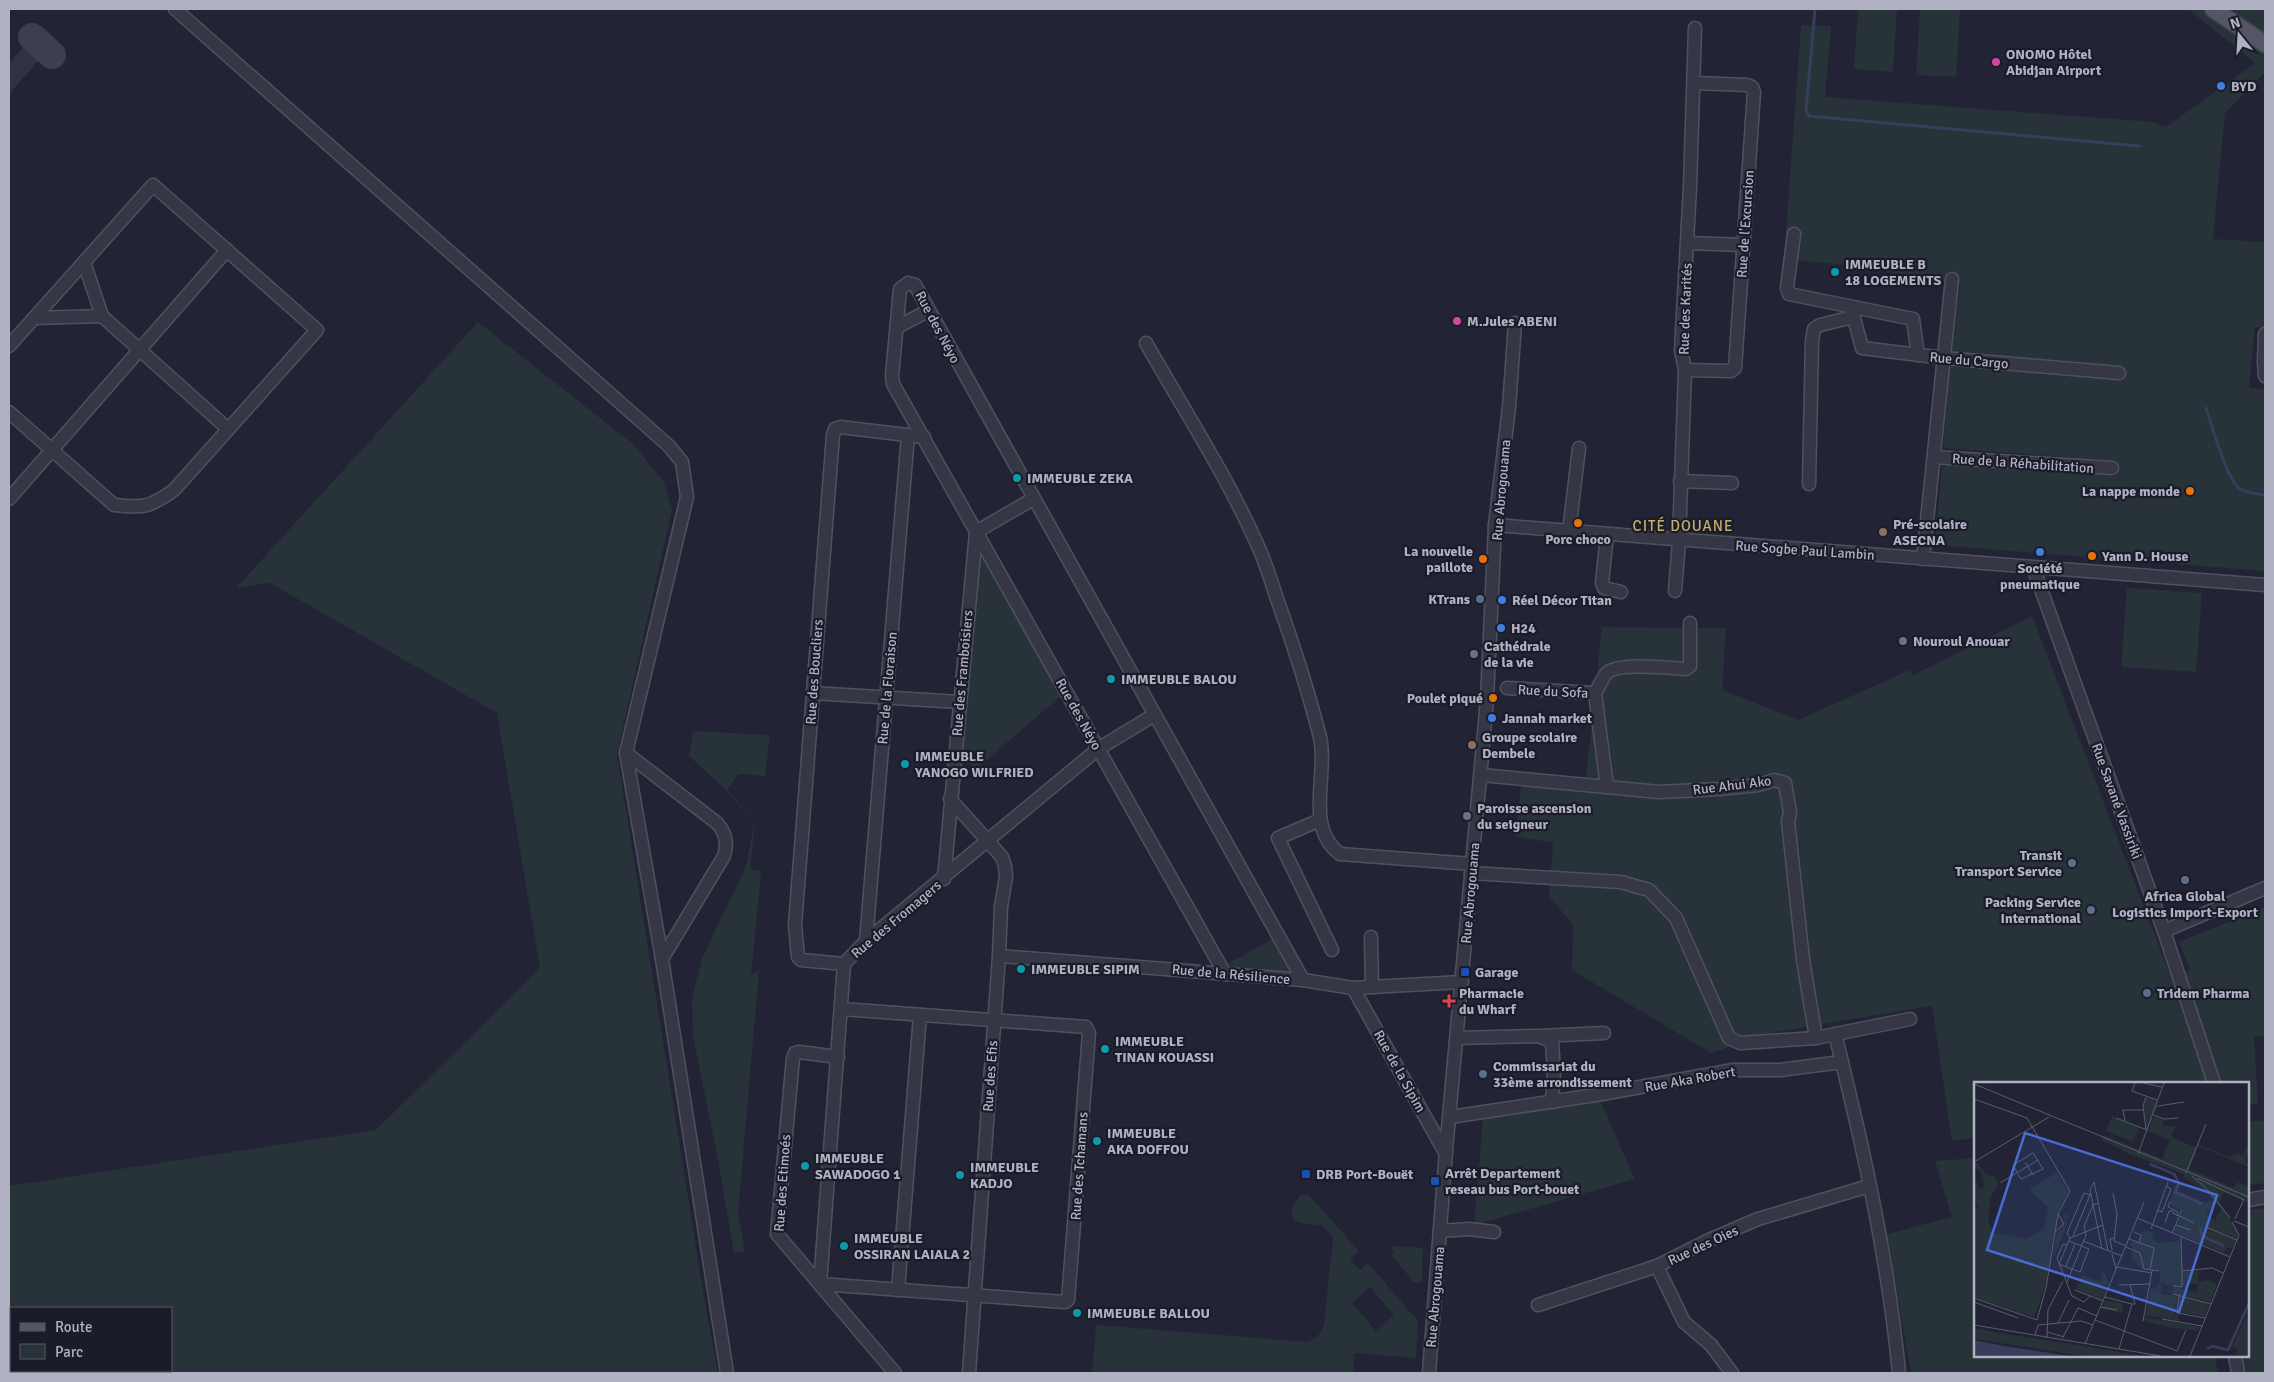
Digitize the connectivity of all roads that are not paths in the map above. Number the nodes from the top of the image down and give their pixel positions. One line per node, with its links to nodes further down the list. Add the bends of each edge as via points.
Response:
1 (175, 9): 58 (street, via 669,446 682,462 687,497)
2 (2213, 9): 4 (main road)
3 (1695, 28): 5 (street, Rue des Karités)
4 (2265, 44)
5 (1694, 83): 7 (street, Rue des Karités); 8 (street, Rue de l'Excursion, via 1747,85 1754,92)
6 (1794, 234): 13 (street, via 1789,294)
7 (1688, 243): 8 (street); 24 (street, Rue des Karités, via 1681,350)
8 (1743, 245): 24 (street, Rue de l'Excursion, via 1735,368 1732,371)
9 (227, 250): 10 (street, via 153,185); 21 (street); 28 (street, via 317,330)
10 (84, 262): 14 (street); 15 (street)
11 (1952, 279): 23 (street)
12 (928, 312): 17 (street); 17 (street, Rue des Néyo, via 915,285 908,282 900,289); 38 (street, Rue des Néyo)
13 (1852, 312): 22 (street, Rue du Cargo, via 1862,348); 22 (street, via 1913,319); 37 (street, via 1814,329)
14 (102, 316): 15 (street); 21 (street)
15 (34, 318): 20 (street)
16 (1515, 323): 40 (street, Rue Abrogouama)
17 (897, 327): 30 (street, Rue des Néyo, via 893,384)
18 (2265, 334): 26 (street)
19 (1146, 343): 62 (street, via 1259,547 1320,734)
20 (9, 346)
21 (140, 350): 28 (street); 32 (street)
22 (1918, 355): 23 (street, Rue du Cargo)
23 (1944, 358): 25 (street, Rue du Cargo); 33 (street)
24 (1685, 370): 35 (street, Rue des Karités)
25 (2119, 373)
26 (2265, 376)
27 (9, 412): 32 (street)
28 (228, 429): 32 (street, via 174,490 155,504 134,507 114,505)
29 (908, 435): 30 (street, Rue des Boucliers); 52 (street, Rue des Boucliers, via 840,427 833,435); 54 (street, Rue de la Floraison)
30 (924, 437): 41 (street, Rue des Néyo)
31 (1579, 448): 42 (street)
32 (52, 450): 39 (street)
33 (1934, 457): 34 (street, Rue de la Réhabilitation); 45 (street)
34 (2112, 468)
35 (1680, 481): 36 (street); 44 (street, Rue des Karités)
36 (1732, 483)
37 (1809, 484)
38 (1033, 499): 41 (street); 56 (street, Rue des Néyo)
39 (9, 500)
40 (1495, 525): 42 (street, Rue Sogbe Paul Lambin); 59 (street, Rue Abrogouama)
41 (976, 532): 55 (street, Rue des Framboisiers); 57 (street, Rue des Néyo)
42 (1568, 532): 43 (street, Rue Sogbe Paul Lambin)
43 (1607, 535): 44 (street, Rue Sogbe Paul Lambin); 49 (street, via 1602,583 1604,588)
44 (1679, 541): 45 (street, Rue Sogbe Paul Lambin); 48 (street, Rue des Karités)
45 (1923, 559): 46 (street, Rue Sogbe Paul Lambin)
46 (2033, 568): 47 (street, Rue Sogbe Paul Lambin); 67 (street, Rue Savané Vassiriki)
47 (2265, 585)
48 (1675, 590)
49 (1621, 592)
50 (1690, 623): 53 (street, via 1691,656 1690,666 1686,669 1612,669)
51 (1507, 688): 53 (street, Rue du Sofa)
52 (813, 693): 54 (street); 73 (street, Rue des Boucliers, via 795,925 796,952 801,960)
53 (1595, 693): 60 (street, Rue du Sofa)
54 (886, 699): 55 (street); 69 (street, Rue de la Floraison)
55 (959, 702): 61 (street, Rue des Framboisiers)
56 (1154, 715): 57 (street, Rue des Fromagers); 75 (street, Rue des Néyo)
57 (1098, 749): 63 (street, Rue des Fromagers); 74 (street, Rue des Néyo)
58 (626, 754): 72 (street); 72 (street, via 717,823 726,840 724,856)
59 (1481, 775): 60 (street, Rue Ahui Ako); 64 (street, Rue Abrogouama)
60 (1606, 787): 87 (street, Rue Ahui Ako, via 1659,792 1759,785 1774,780 1785,783 1803,960)
61 (950, 799): 63 (street, Rue des Efis); 65 (street, Rue des Framboisiers)
62 (1320, 820): 64 (street, via 1330,846 1340,854); 70 (street, via 1278,838)
63 (986, 840): 65 (street, Rue des Fromagers); 71 (street, Rue des Efis, via 1002,857 1006,876)
64 (1472, 868): 76 (street, Rue Abrogouama); 87 (street, via 1621,882 1649,890 1676,918 1729,1038 1740,1043)
65 (944, 879): 69 (street, Rue des Fromagers)
66 (2265, 888): 67 (street)
67 (2164, 931): 90 (street, Rue Savané Vassiriki)
68 (1371, 937): 77 (street)
69 (866, 941): 73 (street, Rue des Fromagers)
70 (1332, 950)
71 (999, 956): 74 (street, Rue de la Résilience); 82 (street, Rue des Efis)
72 (662, 959): 105 (street)
73 (844, 964): 79 (street, Rue des Fromagers)
74 (1225, 974): 75 (street, Rue de la Résilience)
75 (1303, 980): 78 (street, Rue de la Résilience)
76 (1462, 982): 77 (street, Rue de la Résilience); 86 (street, Rue Abrogouama)
77 (1372, 987): 78 (street, Rue de la Résilience)
78 (1353, 988): 93 (street, Rue de la Sipim)
79 (842, 1009): 80 (street, Rue des Tchamans); 88 (street, Rue des Fromagers)
80 (920, 1015): 82 (street, Rue des Tchamans); 101 (street)
81 (1910, 1019): 84 (street)
82 (994, 1022): 102 (street, Rue des Efis); 102 (street, Rue des Tchamans, via 1086,1028 1089,1034 1068,1300)
83 (1604, 1033): 85 (street)
84 (1835, 1034): 87 (street); 89 (street)
85 (1538, 1036): 86 (street); 91 (street, via 1552,1042)
86 (1457, 1038): 92 (street, Rue Abrogouama)
87 (1816, 1038)
88 (838, 1056): 100 (street, Rue des Fromagers); 100 (street, Rue des Etimoés, via 799,1052 793,1058 776,1227 780,1240)
89 (1842, 1062): 91 (street, Rue Aka Robert, via 1780,1070 1733,1070); 94 (street)
90 (2214, 1082)
91 (1552, 1102): 92 (street, Rue Aka Robert)
92 (1450, 1118): 93 (street, Rue Abrogouama)
93 (1446, 1154): 97 (street, Rue Abrogouama)
94 (1869, 1186): 99 (street, Rue des Oies, via 1758,1220); 110 (street, via 1892,1300)
95 (2265, 1197): 96 (street)
96 (2249, 1200)
97 (1440, 1230): 98 (street); 108 (street, Rue Abrogouama)
98 (1494, 1232)
99 (1657, 1266): 103 (street, Rue des Oies); 109 (street, via 1684,1322 1711,1345)
100 (820, 1284): 101 (street, Rue des Tchamans); 106 (street, Rue des Etimoés)
101 (898, 1290): 102 (street, Rue des Tchamans)
102 (975, 1295): 107 (street, Rue des Efis)
103 (1538, 1305)
104 (2236, 1357): 111 (street)
105 (727, 1373)
106 (895, 1373)
107 (968, 1373)
108 (1429, 1373)
109 (1732, 1373)
110 (1900, 1373)
111 (2238, 1373)

